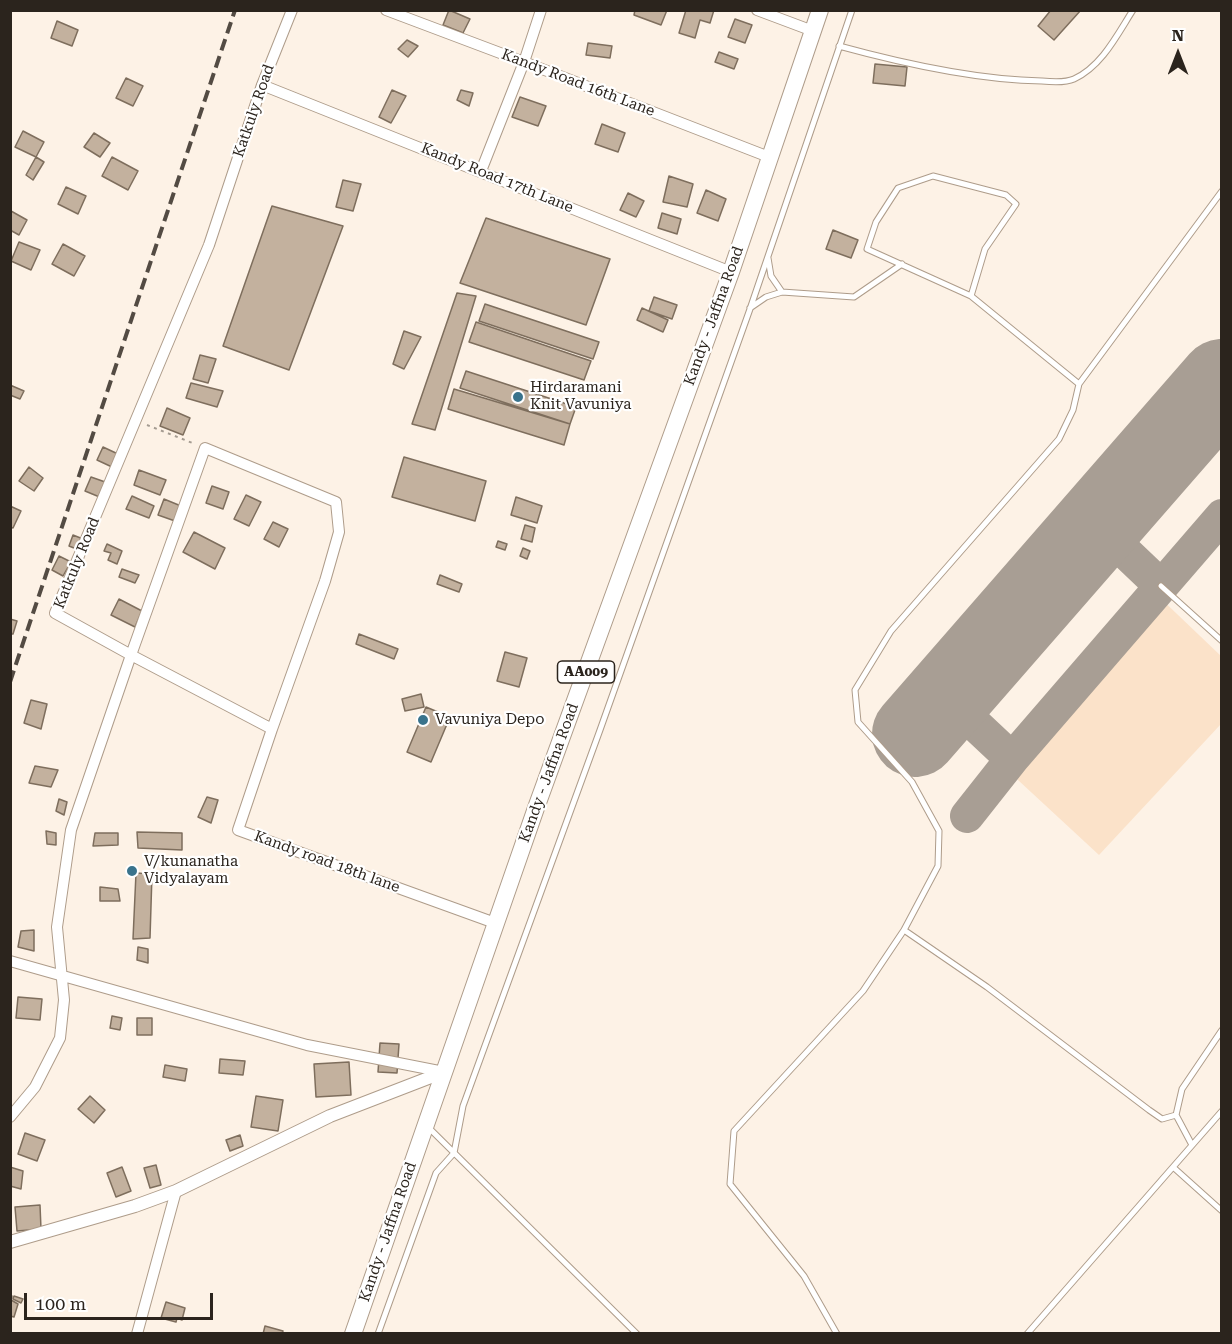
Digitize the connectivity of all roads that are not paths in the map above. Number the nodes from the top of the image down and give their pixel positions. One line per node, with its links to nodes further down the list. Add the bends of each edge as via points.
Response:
1 (292, 10): 11 (street, Katkuly Road)
2 (386, 10): 10 (street, Kandy Road 16th Lane)
3 (541, 10): 10 (street)
4 (757, 10): 8 (street)
5 (820, 10): 8 (highway, Kandy - Jaffna Road / AA009)
6 (852, 10): 9 (lane)
7 (1133, 10): 9 (lane, via 1090,70 1072,80 1024,81 972,74)
8 (813, 31): 12 (highway, Kandy - Jaffna Road / AA009)
9 (839, 46): 15 (lane)
10 (524, 62): 12 (street, Kandy Road 16th Lane); 13 (street)
11 (262, 85): 13 (street, Kandy Road 17th Lane); 24 (street, Katkuly Road, via 209,245 55,613)
12 (769, 157): 17 (highway, Kandy - Jaffna Road / AA009)
13 (481, 171): 17 (street, Kandy Road 17th Lane)
14 (1221, 191): 21 (lane)
15 (768, 255): 18 (lane, via 771,276); 20 (lane)
16 (902, 264): 18 (lane, via 854,297); 19 (lane); 19 (lane, via 867,249 876,222 898,188 933,176 1006,195 1016,204 985,249)
17 (731, 272): 26 (highway, Kandy - Jaffna Road / AA009)
18 (782, 292): 20 (lane, via 766,297)
19 (971, 296): 21 (lane)
20 (750, 309): 37 (lane, via 463,1106)
21 (1079, 384): 27 (lane, via 1073,410 1059,439 891,631 855,690 858,722 912,782 939,831 938,866)
22 (1161, 586): 23 (lane)
23 (1221, 641)
24 (131, 656): 25 (street); 25 (street, via 205,448 336,502 339,532); 29 (street, via 70,830 57,927)
25 (272, 729): 26 (street, Kandy road 18th lane, via 238,830)
26 (495, 923): 31 (highway, Kandy - Jaffna Road / AA009)
27 (904, 930): 33 (lane, via 987,987 1162,1119); 46 (lane, via 863,991 734,1131 730,1184 804,1276)
28 (10, 962): 29 (street)
29 (62, 976): 31 (street, via 307,1045); 34 (street, via 60,1038 35,1087)
30 (1221, 1030): 33 (lane, via 1182,1089)
31 (444, 1072): 35 (highway, Kandy - Jaffna Road / AA009); 39 (street, via 330,1116)
32 (1221, 1111): 36 (lane)
33 (1176, 1115): 36 (lane)
34 (10, 1117)
35 (426, 1125): 37 (lane); 43 (highway, Kandy - Jaffna Road / AA009)
36 (1192, 1145): 38 (lane)
37 (454, 1153): 44 (lane, via 436,1173); 45 (lane)
38 (1173, 1167): 40 (lane); 47 (lane)
39 (176, 1191): 41 (street); 42 (street)
40 (1221, 1211)
41 (10, 1242)
42 (137, 1334)
43 (353, 1334)
44 (378, 1334)
45 (637, 1334)
46 (837, 1334)
47 (1027, 1334)

